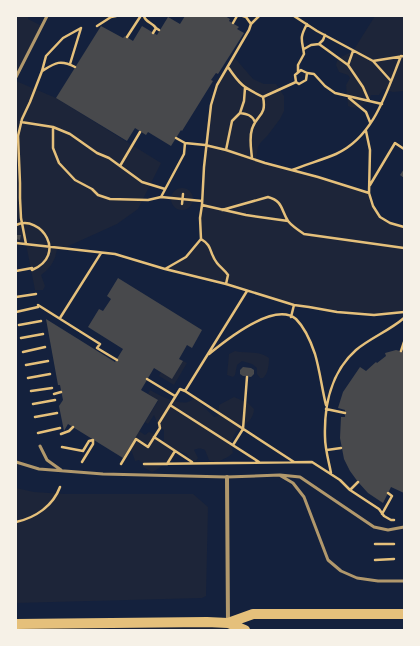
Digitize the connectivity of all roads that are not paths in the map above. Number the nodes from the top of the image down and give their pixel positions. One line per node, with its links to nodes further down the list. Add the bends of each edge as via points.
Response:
1 (48, 16): 2 (lane)
2 (16, 77)
3 (40, 446): 5 (lane, via 47,460)
4 (16, 462): 5 (lane, via 39,469)
5 (61, 470): 7 (lane, via 103,474)
6 (280, 476): 7 (lane); 8 (lane, via 300,477 374,527 388,530); 9 (lane, via 293,483 304,497 328,560 340,571 357,578)
7 (227, 477): 12 (street)
8 (404, 527)
9 (404, 581)
10 (404, 614): 12 (main road, via 253,614)
11 (16, 624): 12 (main road, via 207,622)
12 (228, 627): 13 (main road)
13 (245, 630)

